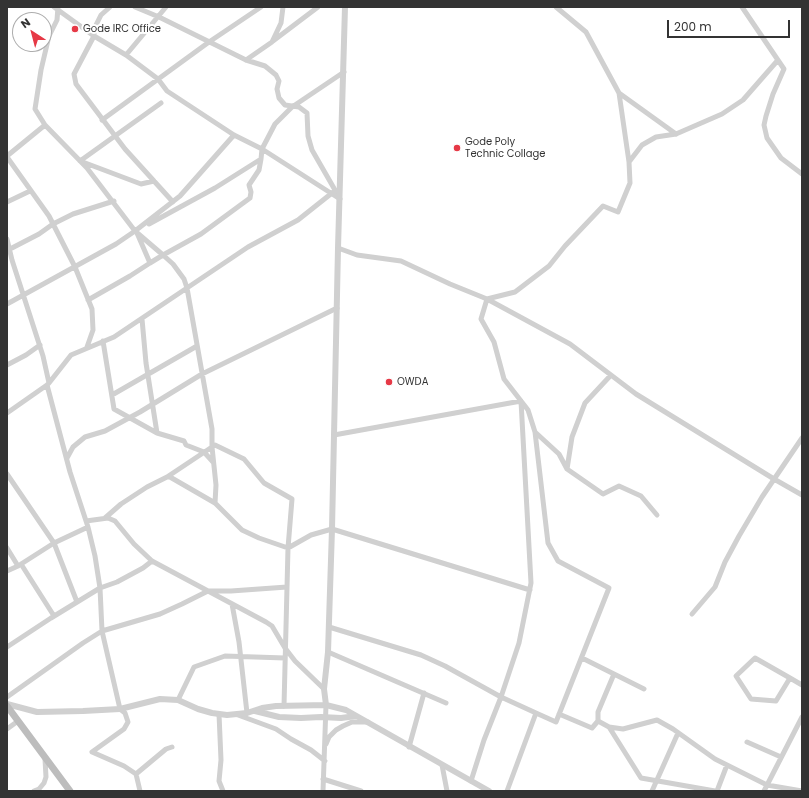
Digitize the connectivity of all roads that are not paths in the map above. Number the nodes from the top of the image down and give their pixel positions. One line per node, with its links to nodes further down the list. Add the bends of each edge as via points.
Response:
1 (110, 7): 13 (street, via 94,29)
2 (135, 7): 12 (street)
3 (166, 7): 12 (street)
4 (261, 7): 11 (street)
5 (283, 7): 15 (street, via 281,23)
6 (318, 7): 15 (street)
7 (345, 7): 19 (street)
8 (556, 7): 21 (street, via 586,32)
9 (742, 7): 18 (street)
10 (56, 8): 13 (street); 25 (street, via 57,20 49,36 36,97 35,109)
11 (253, 9): 14 (street)
12 (159, 17): 14 (street); 16 (street)
13 (94, 36): 16 (street); 24 (street, via 74,74 76,84)
14 (209, 42): 17 (street); 20 (street)
15 (272, 42): 17 (street)
16 (126, 55): 20 (street)
17 (246, 60): 23 (street, via 265,66 276,75 280,98 285,105)
18 (778, 60): 26 (street, via 743,100 722,114); 34 (street, via 784,69 764,125 767,138 781,158)
19 (344, 72): 23 (street); 38 (street)
20 (158, 79): 24 (street); 27 (street, via 167,91)
21 (619, 93): 26 (street); 33 (street)
22 (161, 103): 28 (street)
23 (292, 106): 29 (street, via 275,124); 38 (street, via 299,107 307,113 308,136 312,150)
24 (102, 120): 28 (street)
25 (45, 125): 30 (street); 32 (street)
26 (676, 134): 33 (street, via 656,137 642,145)
27 (234, 135): 29 (street); 41 (street)
28 (115, 136): 32 (street); 35 (street)
29 (262, 149): 31 (street); 37 (street)
30 (7, 156): 36 (street)
31 (261, 159): 43 (street, via 215,188); 47 (street, via 259,170 249,185 250,198 201,234)
32 (80, 161): 35 (street, via 141,184); 40 (street)
33 (629, 162): 52 (street, via 630,183 618,212 604,206 549,266 515,292)
34 (802, 174)
35 (154, 181): 41 (street)
36 (30, 191): 39 (street); 42 (street)
37 (332, 193): 38 (street); 50 (street, via 298,220 248,247)
38 (340, 199): 45 (street)
39 (7, 202)
40 (114, 202): 42 (street, via 73,214); 43 (street)
41 (173, 202): 43 (street)
42 (53, 224): 46 (street); 49 (street)
43 (135, 231): 47 (street); 48 (street); 49 (street)
44 (7, 239): 46 (street)
45 (338, 248): 52 (street, via 357,255 401,261); 55 (street)
46 (10, 249): 51 (street)
47 (163, 255): 48 (street); 50 (street, via 184,279)
48 (150, 263): 53 (street)
49 (75, 267): 51 (street); 53 (street)
50 (187, 288): 56 (street); 59 (street)
51 (23, 294): 54 (street); 58 (street)
52 (487, 299): 64 (street, via 570,344); 67 (street, via 481,319 494,342 504,379)
53 (88, 300): 60 (street, via 92,309 93,330)
54 (7, 304)
55 (337, 308): 62 (street); 73 (street)
56 (142, 319): 57 (street); 63 (street)
57 (103, 341): 60 (street); 66 (street)
58 (40, 345): 61 (street); 65 (street)
59 (197, 346): 62 (street); 63 (street)
60 (87, 347): 65 (street, via 71,355)
61 (7, 365)
62 (202, 374): 68 (street); 75 (street, via 212,430)
63 (148, 375): 66 (street); 68 (street)
64 (611, 375): 79 (street, via 585,403 572,437); 82 (street, via 636,394)
65 (48, 384): 69 (street); 77 (street)
66 (112, 395): 70 (street, via 114,409)
67 (521, 401): 71 (street, via 528,410); 73 (street); 98 (street)
68 (152, 405): 70 (street); 72 (street)
69 (7, 413)
70 (130, 418): 72 (street); 77 (street, via 105,431 85,437 73,446)
71 (534, 432): 79 (street, via 559,454); 111 (street, via 548,543 558,561 609,588)
72 (157, 433): 76 (street, via 184,441 186,445)
73 (334, 435): 89 (street)
74 (802, 438): 82 (street)
75 (212, 447): 76 (street); 78 (street); 92 (street, via 215,445 244,459 264,483 292,499)
76 (204, 452): 78 (street); 81 (street)
77 (67, 458): 87 (street)
78 (214, 462): 84 (street)
79 (567, 469): 85 (street, via 603,494 619,486 641,496)
80 (7, 474): 90 (street)
81 (166, 477): 84 (street); 86 (street, via 121,504)
82 (774, 480): 83 (street); 102 (street, via 739,536 715,587)
83 (802, 496)
84 (215, 503): 92 (street, via 242,530)
85 (657, 515)
86 (105, 518): 87 (street); 93 (street, via 115,521)
87 (86, 521): 88 (street)
88 (88, 527): 90 (street); 97 (street)
89 (332, 529): 92 (street, via 311,535); 98 (street); 104 (street)
90 (54, 543): 94 (street); 100 (street)
91 (7, 548): 94 (street)
92 (288, 548): 96 (street)
93 (152, 561): 97 (street, via 117,582); 99 (street)
94 (20, 565): 95 (street); 103 (street)
95 (7, 571)
96 (287, 587): 99 (street); 107 (street)
97 (100, 588): 100 (street); 105 (street)
98 (530, 590): 119 (street, via 519,643)
99 (208, 591): 101 (street); 105 (street, via 160,614)
100 (76, 602): 103 (street)
101 (232, 604): 107 (street, via 272,626); 109 (street)
102 (692, 614)
103 (54, 616): 106 (street)
104 (329, 627): 108 (street); 119 (street, via 421,655)
105 (102, 631): 118 (street); 125 (street)
106 (7, 647)
107 (285, 648): 110 (street); 115 (street)
108 (328, 652): 115 (street); 117 (street)
109 (241, 656): 110 (street); 120 (street, via 225,656 194,667); 126 (street)
110 (285, 658): 124 (street)
111 (582, 658): 112 (street); 130 (street)
112 (614, 674): 116 (street); 135 (street, via 598,712)
113 (790, 678): 113 (street, via 755,658 736,676 751,699 776,701); 114 (street)
114 (802, 685)
115 (324, 689): 123 (street)
116 (644, 689)
117 (424, 693): 121 (street); 143 (street)
118 (7, 697)
119 (501, 697): 127 (street); 151 (street)
120 (178, 700): 125 (street, via 160,699); 128 (street, via 198,709)
121 (446, 703)
122 (7, 705): 125 (street, via 43,712); 134 (main road)
123 (326, 705): 124 (street); 131 (street, via 346,710); 132 (street)
124 (284, 706): 126 (street)
125 (120, 709): 149 (street, via 125,713 128,722 124,728 92,752)
126 (250, 712): 129 (street); 132 (street, via 279,717)
127 (536, 713): 130 (street, via 556,722); 163 (street)
128 (219, 714): 129 (street); 158 (street, via 219,781)
129 (237, 714): 146 (street, via 276,729)
130 (559, 714): 135 (street, via 592,728)
131 (356, 716): 132 (street); 136 (street)
132 (326, 717): 141 (street)
133 (802, 719): 144 (street)
134 (18, 721): 138 (street); 145 (main road)
135 (598, 721): 137 (street)
136 (368, 722): 141 (street, via 352,722 343,726 336,730); 143 (street)
137 (608, 727): 139 (street, via 623,729 657,720); 152 (street, via 641,778)
138 (7, 729)
139 (678, 733): 148 (street); 152 (street)
140 (747, 742): 144 (street)
141 (325, 745): 146 (street)
142 (172, 747): 149 (street)
143 (409, 747): 147 (street)
144 (781, 757): 153 (street)
145 (45, 759): 155 (street, via 44,783); 156 (main road)
146 (325, 761): 150 (street)
147 (442, 765): 151 (street); 161 (street)
148 (727, 765): 153 (street); 165 (street)
149 (136, 774): 157 (street)
150 (323, 779): 159 (street); 160 (street)
151 (471, 781): 162 (street)
152 (656, 781): 164 (street); 165 (street)
153 (767, 785): 154 (street); 166 (street)
154 (802, 790)
155 (34, 791)
156 (70, 791)
157 (140, 791)
158 (223, 791)
159 (323, 791)
160 (360, 791)
161 (447, 791)
162 (489, 791)
163 (507, 791)
164 (652, 791)
165 (716, 791)
166 (764, 791)

